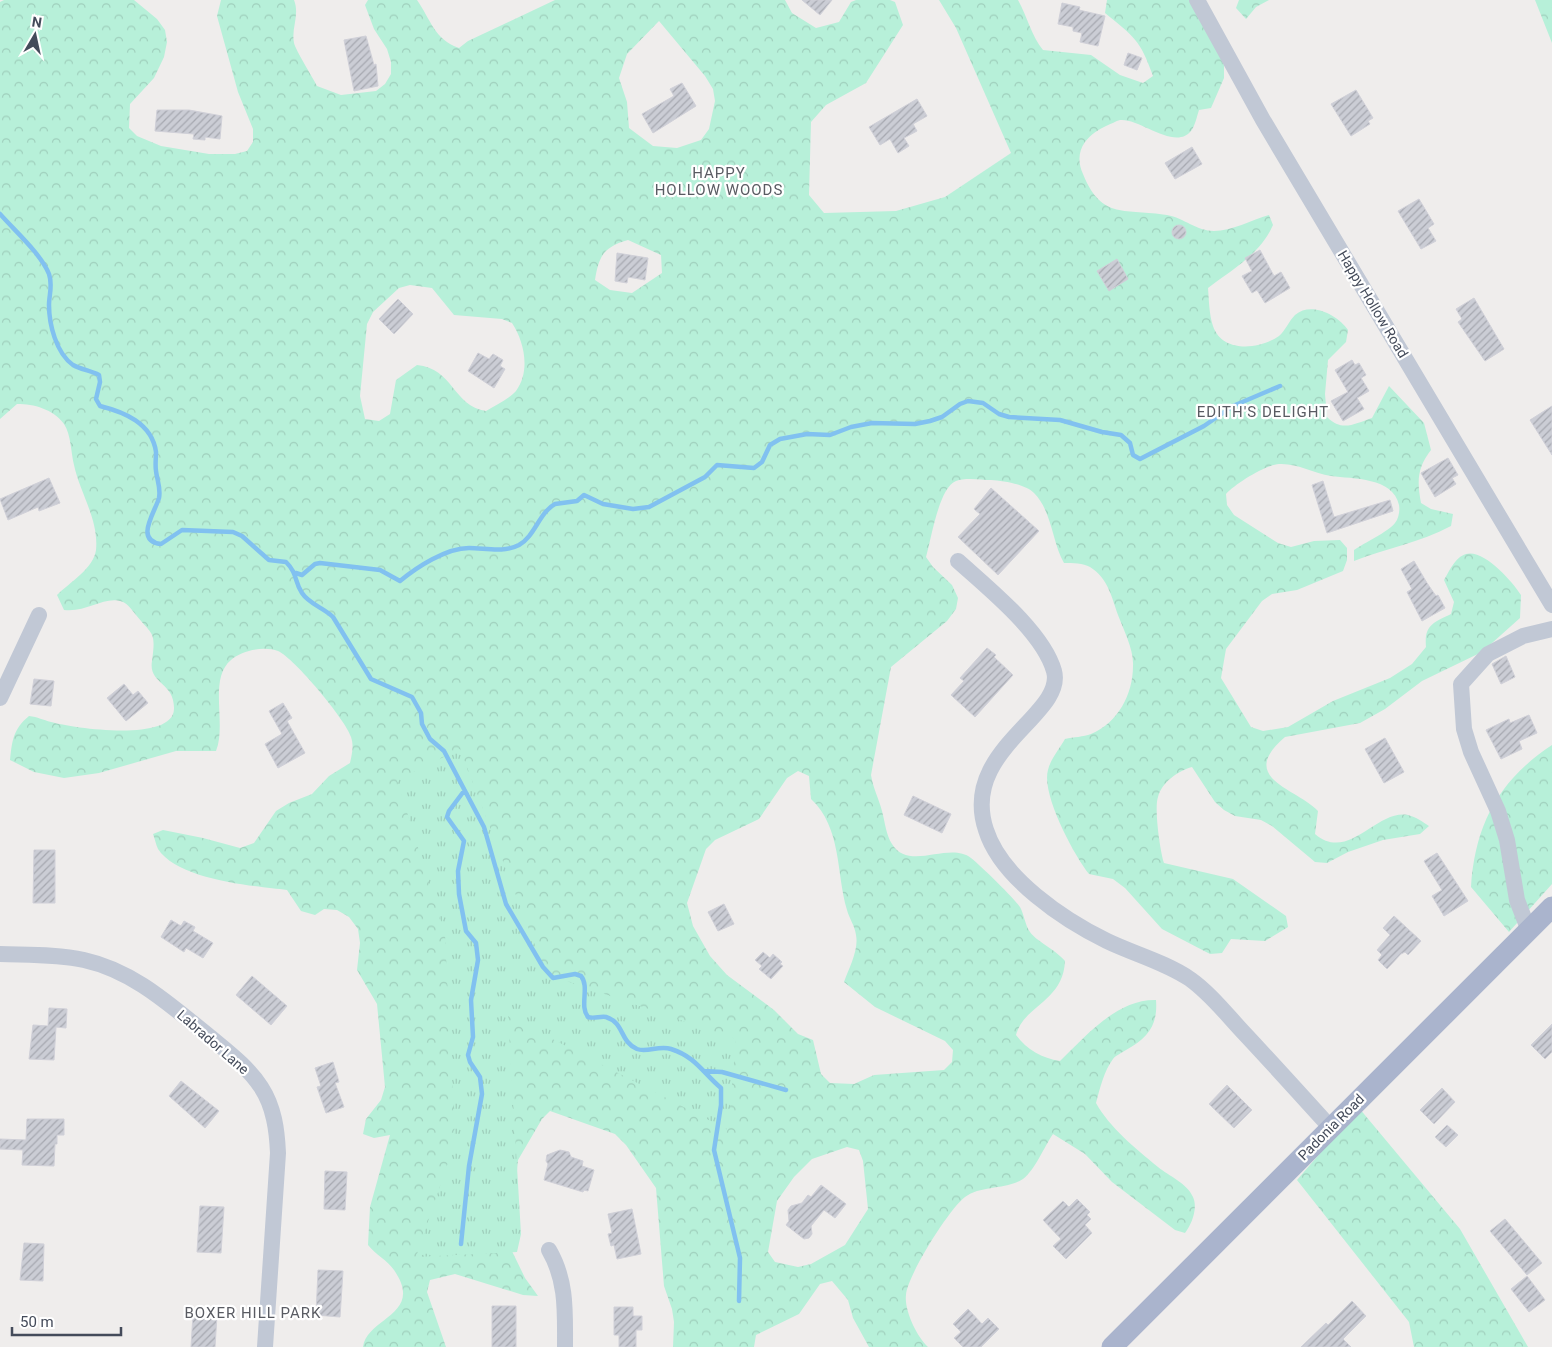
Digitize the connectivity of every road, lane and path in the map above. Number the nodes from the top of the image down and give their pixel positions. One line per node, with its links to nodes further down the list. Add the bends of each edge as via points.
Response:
1 (1197, 0): 3 (street, Happy Hollow Road, via 1263,120)
2 (958, 561): 10 (street, via 1035,636 1054,672 1054,688 1048,699 997,758 985,778 981,794 986,832 1008,868 1054,909 1107,941 1176,970 1191,980)
3 (1552, 605)
4 (40, 615): 6 (street)
5 (1552, 629): 8 (street, via 1523,636 1488,654 1461,684 1464,730 1498,811 1507,840 1517,900)
6 (0, 698)
7 (1552, 907): 8 (main road, Padonia Road)
8 (1529, 931): 10 (main road, Padonia Road)
9 (0, 954): 12 (street, Labrador Lane, via 84,960 131,978 159,995 244,1066 262,1088 277,1131 278,1153)
10 (1330, 1127): 14 (main road, Padonia Road)
11 (549, 1250): 13 (street, via 558,1264 564,1284)
12 (265, 1347)
13 (565, 1347)
14 (1112, 1347)

